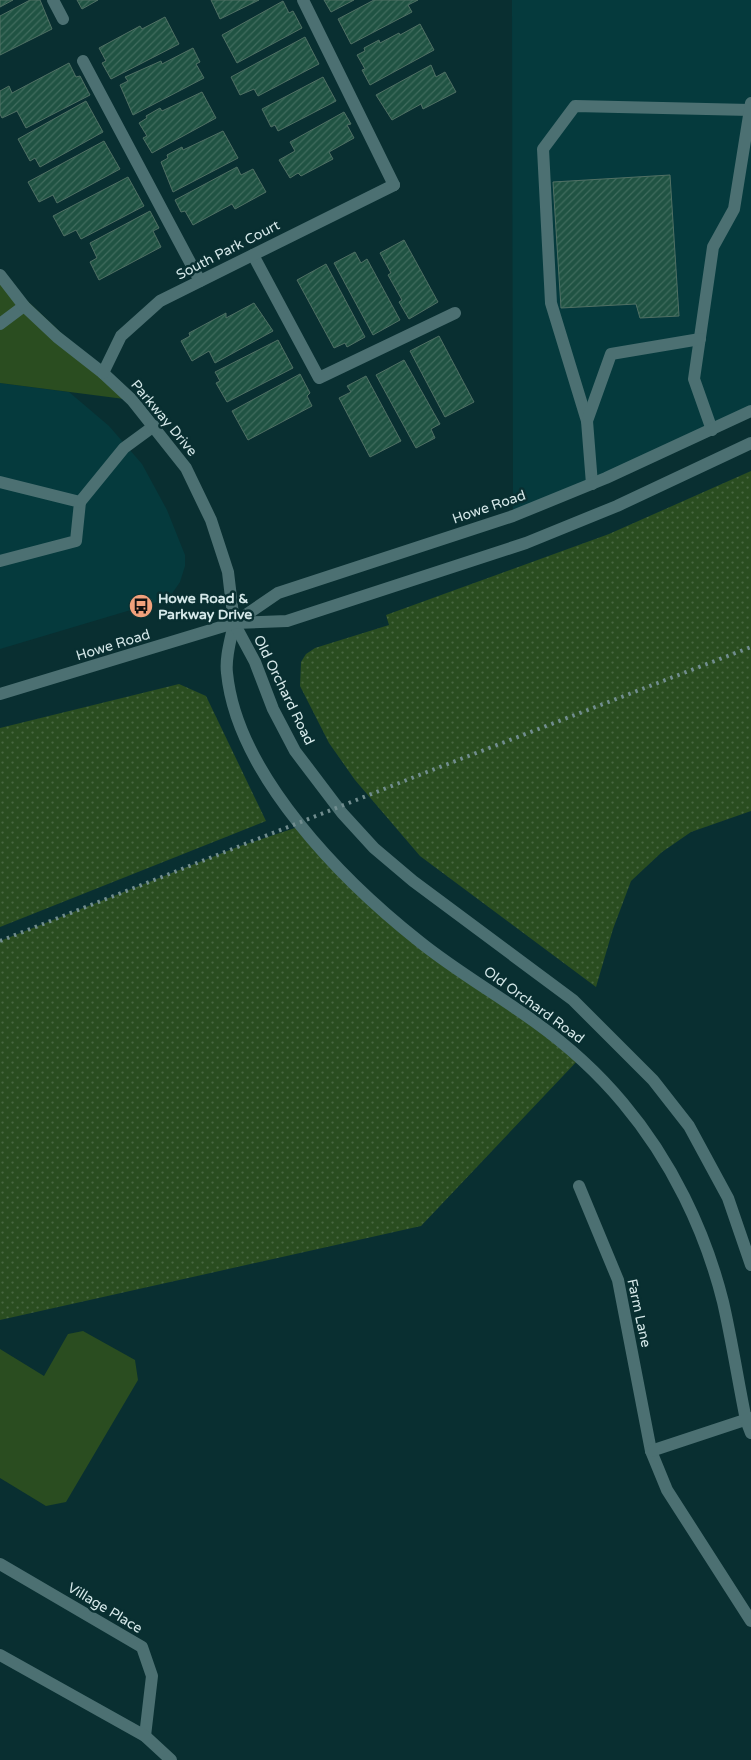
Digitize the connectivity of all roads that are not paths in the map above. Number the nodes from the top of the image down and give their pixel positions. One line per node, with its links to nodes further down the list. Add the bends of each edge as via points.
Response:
1 (54, 0): 3 (street)
2 (303, 0): 6 (street, South Park Court, via 394,185)
3 (63, 19)
4 (83, 61): 8 (street)
5 (750, 106): 12 (street, via 734,209 713,248); 15 (street, via 575,106 544,149 551,303)
6 (253, 255): 8 (street, South Park Court); 10 (street, via 319,378)
7 (0, 275): 9 (street, Parkway Drive)
8 (200, 281): 13 (street, South Park Court, via 160,301 121,336)
9 (24, 306): 11 (street); 13 (street, Parkway Drive)
10 (455, 313)
11 (0, 324)
12 (700, 339): 15 (street, via 611,354); 17 (street, via 694,379)
13 (103, 373): 16 (street, Parkway Drive)
14 (751, 411): 17 (street, Howe Road)
15 (587, 421): 20 (street)
16 (154, 426): 21 (street, via 130,442); 23 (street, Parkway Drive, via 186,468 211,520 228,572)
17 (712, 430): 20 (street, Howe Road)
18 (751, 443): 23 (street, Howe Road, via 617,506 526,544 287,622)
19 (0, 482): 21 (street)
20 (592, 484): 23 (street, Howe Road, via 513,516 278,593)
21 (80, 502): 22 (street, via 76,541)
22 (0, 561)
23 (234, 623): 24 (street, Howe Road); 26 (street, Old Orchard Road, via 295,751 374,848 413,882 574,1000 653,1080 689,1126 728,1198); 27 (street, Old Orchard Road, via 226,669 230,693 244,734 270,783 328,860 421,943 538,1024 580,1058 623,1103 662,1157 695,1218 722,1301)
24 (0, 694)
25 (579, 1186): 29 (street, Farm Lane, via 618,1280)
26 (751, 1265)
27 (749, 1419): 28 (street, Old Orchard Road); 29 (street)
28 (751, 1433)
29 (652, 1451): 31 (street, Farm Lane, via 667,1490)
30 (0, 1564): 33 (street, Village Place, via 142,1647 152,1676)
31 (751, 1621)
32 (0, 1655): 33 (street)
33 (145, 1736): 34 (street)
34 (171, 1760)

